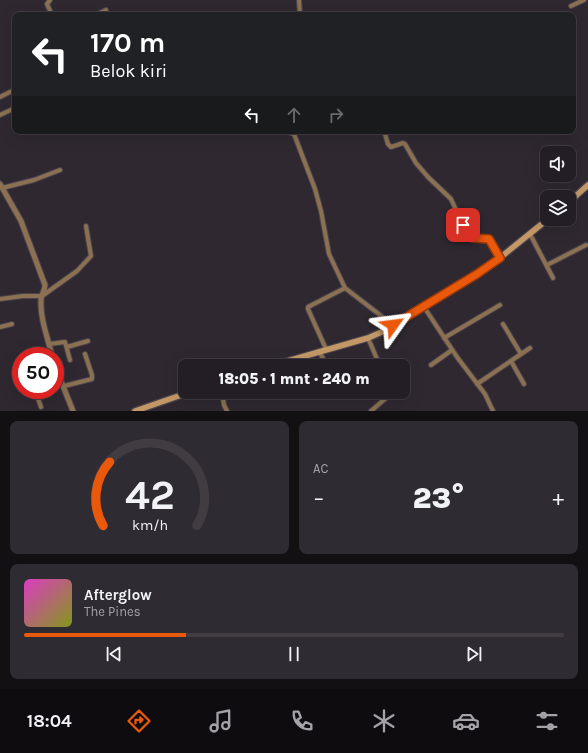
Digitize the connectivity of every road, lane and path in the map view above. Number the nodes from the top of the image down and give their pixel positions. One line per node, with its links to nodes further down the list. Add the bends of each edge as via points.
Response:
1 (50, 0): 6 (street, via 47,6)
2 (299, 0): 8 (street)
3 (584, 0): 4 (street)
4 (572, 6)
5 (106, 10): 7 (street)
6 (50, 12)
7 (102, 12)
8 (300, 12)
9 (12, 91): 10 (street)
10 (0, 97)
11 (12, 109): 12 (street)
12 (0, 115)
13 (294, 134): 26 (street, via 313,183 329,254)
14 (385, 134): 23 (street, via 391,147 405,144 416,163 448,195 469,235 476,240 489,239)
15 (60, 170): 17 (street, via 34,180)
16 (588, 185): 18 (main road)
17 (1, 186): 27 (street, via 25,230 45,285)
18 (576, 196)
19 (86, 226): 27 (street, via 92,255 77,271)
20 (540, 226): 21 (main road)
21 (530, 234): 23 (main road); 24 (street)
22 (586, 244): 24 (street)
23 (500, 258): 30 (main road)
24 (547, 265): 25 (street)
25 (553, 278)
26 (345, 288): 33 (street); 42 (street, via 308,307)
27 (42, 296): 28 (street); 38 (street, via 43,320)
28 (0, 299)
29 (500, 305): 36 (street)
30 (424, 307): 33 (main road); 36 (street)
31 (12, 324): 34 (street)
32 (503, 324): 46 (street)
33 (393, 325): 35 (main road)
34 (0, 327)
35 (368, 338): 42 (main road); 49 (street)
36 (444, 338): 43 (street)
37 (88, 341): 40 (street)
38 (49, 344): 39 (street); 40 (street, via 64,342)
39 (50, 347)
40 (67, 347): 50 (street)
41 (530, 348): 46 (street)
42 (326, 349): 44 (main road)
43 (452, 350): 52 (street); 53 (street)
44 (319, 351): 47 (main road); 48 (street)
45 (85, 354): 55 (street, via 92,379)
46 (520, 354): 51 (street)
47 (293, 359)
48 (323, 359)
49 (377, 359)
50 (70, 360)
51 (511, 361): 53 (street); 54 (street)
52 (431, 365)
53 (477, 384): 65 (street)
54 (524, 384)
55 (64, 386): 61 (street)
56 (178, 396): 62 (main road)
57 (38, 399): 60 (street)
58 (223, 399): 63 (street)
59 (385, 399): 64 (street)
60 (41, 407)
61 (73, 411)
62 (135, 411)
63 (227, 411)
64 (371, 411)
65 (493, 411)

